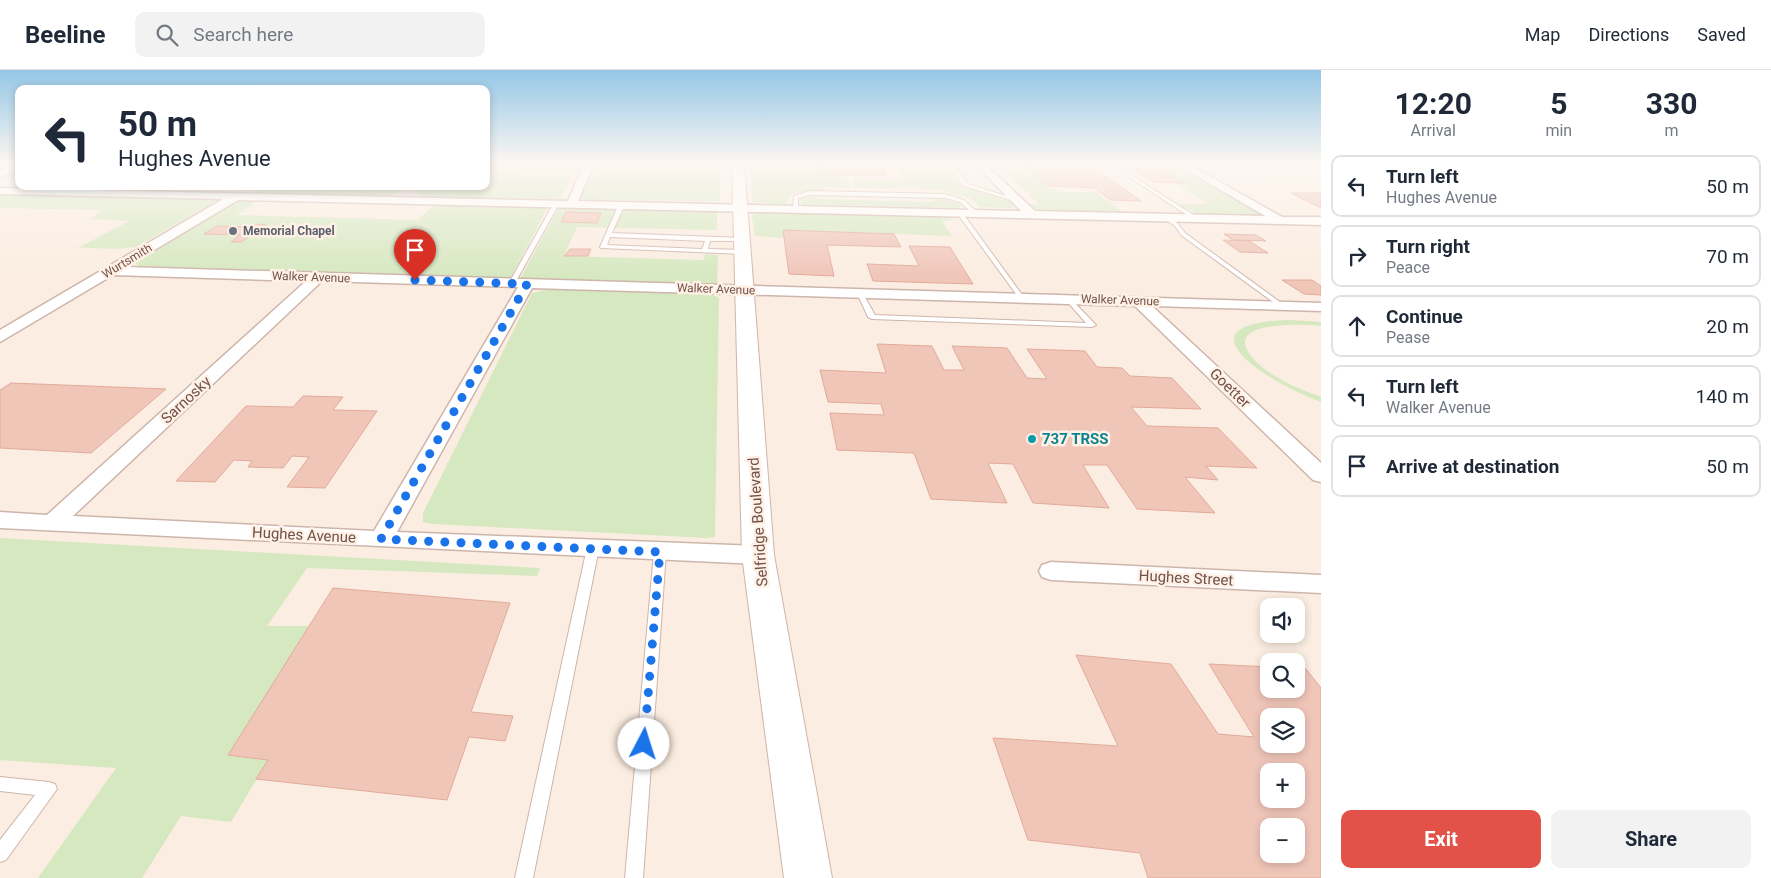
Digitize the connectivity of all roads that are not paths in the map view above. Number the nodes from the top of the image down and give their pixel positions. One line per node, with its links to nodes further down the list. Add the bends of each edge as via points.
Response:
1 (227, 202): 25 (street, Wurtsmith)
2 (542, 202): 3 (street)
3 (557, 202): 4 (street); 27 (lane)
4 (572, 202): 11 (street)
5 (741, 202): 12 (street, Selfridge Boulevard)
6 (796, 202): 13 (lane)
7 (963, 202): 15 (lane)
8 (1018, 202): 16 (street)
9 (1170, 202): 18 (lane)
10 (1248, 202): 19 (street)
11 (622, 204): 12 (street); 21 (lane)
12 (741, 207): 13 (street); 23 (street, Selfridge Boulevard)
13 (796, 209): 14 (street)
14 (959, 212): 15 (street); 30 (lane)
15 (975, 213): 16 (street)
16 (1031, 214): 17 (street)
17 (1167, 218): 18 (street); 33 (lane, via 1183,234)
18 (1195, 218): 19 (street)
19 (1280, 220): 20 (street)
20 (1321, 221)
21 (608, 235): 22 (lane); 24 (lane, via 603,247)
22 (708, 239): 23 (lane); 24 (lane)
23 (743, 246): 24 (lane); 28 (street, Selfridge Boulevard)
24 (706, 251)
25 (110, 271): 26 (street, Walker Avenue); 35 (street, Wurtsmith)
26 (318, 277): 27 (street, Walker Avenue); 38 (street, Sarnosky)
27 (519, 283): 28 (street, Walker Avenue); 39 (street)
28 (745, 290): 29 (street, Walker Avenue); 42 (street, Selfridge Boulevard)
29 (860, 293): 30 (street, Walker Avenue); 31 (lane, via 872,317 1092,325)
30 (1021, 298): 31 (street, Walker Avenue)
31 (1068, 299): 32 (street, Walker Avenue)
32 (1138, 301): 33 (street, Walker Avenue); 36 (street, Goetter)
33 (1282, 306): 34 (street, Walker Avenue)
34 (1321, 307)
35 (0, 337)
36 (1321, 475)
37 (0, 520): 38 (street, Hughes Avenue)
38 (53, 522): 39 (street, Hughes Avenue)
39 (381, 539): 40 (street, Hughes Avenue)
40 (593, 548): 41 (street, Hughes Avenue); 47 (lane)
41 (660, 552): 42 (street, Hughes Avenue); 48 (lane)
42 (758, 555): 49 (street, Selfridge Boulevard)
43 (1051, 571): 44 (street, Hughes Street)
44 (1321, 584)
45 (0, 784): 46 (lane, via 49,789)
46 (0, 854)
47 (524, 878)
48 (634, 878)
49 (808, 878)

